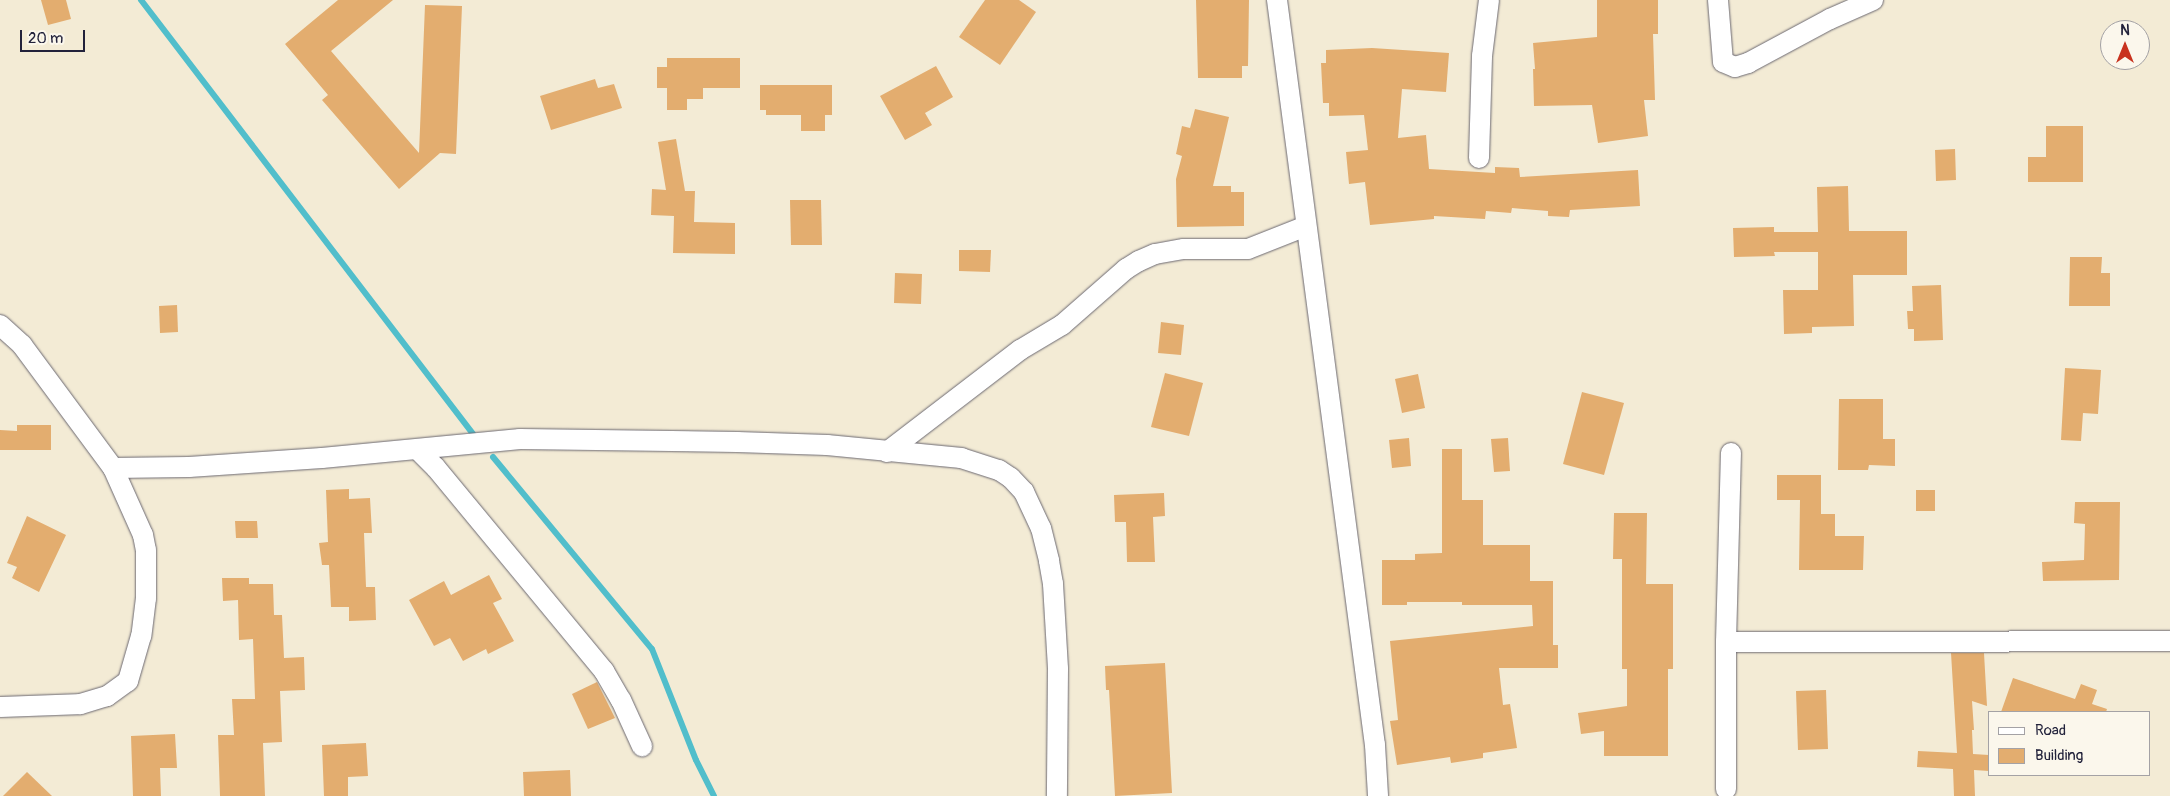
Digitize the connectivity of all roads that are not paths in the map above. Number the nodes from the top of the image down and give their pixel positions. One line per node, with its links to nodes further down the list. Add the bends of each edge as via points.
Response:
1 (1277, 0): 6 (street)
2 (1489, 0): 5 (street, via 1482,56)
3 (1718, 0): 4 (street, via 1723,62 1735,67)
4 (1873, 0)
5 (1479, 158)
6 (1306, 226): 9 (street, via 1248,249 1184,249 1155,254 1126,269 1062,325 1020,350); 18 (street, via 1375,745)
7 (0, 325): 11 (street, via 22,345)
8 (418, 450): 9 (street, via 520,439 827,445); 11 (street, via 189,467); 15 (street, via 604,671)
9 (887, 452): 17 (street, via 961,458 1000,470 1024,492 1032,508 1053,584 1058,669)
10 (1731, 453): 13 (street)
11 (114, 468): 14 (street, via 143,535 146,550 146,598 141,636 128,681 107,696 80,704)
12 (2170, 641): 13 (street)
13 (1726, 642): 16 (street)
14 (0, 707)
15 (642, 746)
16 (1726, 789)
17 (1057, 796)
18 (1378, 796)

